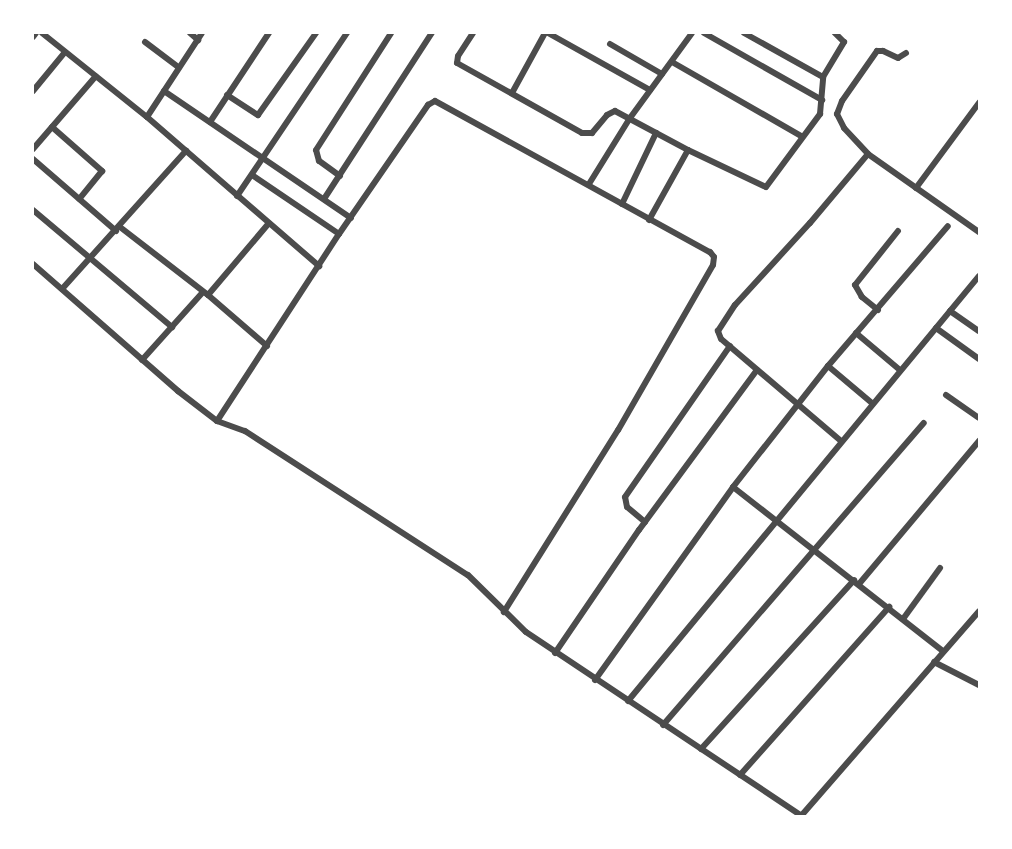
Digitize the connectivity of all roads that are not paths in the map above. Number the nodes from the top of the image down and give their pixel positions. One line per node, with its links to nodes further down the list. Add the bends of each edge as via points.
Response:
1 (36, 33): 16 (street)
2 (42, 33): 20 (street)
3 (190, 33): 17 (street)
4 (202, 33): 17 (street)
5 (269, 33): 31 (street)
6 (316, 33): 31 (street, via 258,115)
7 (347, 33): 46 (street)
8 (392, 33): 49 (street, via 316,150 319,161)
9 (432, 33): 49 (street)
10 (473, 33): 30 (street, via 457,63)
11 (547, 33): 27 (street); 30 (street)
12 (692, 33): 22 (street)
13 (704, 33): 32 (street)
14 (744, 33): 26 (street)
15 (835, 33): 26 (street, via 844,42)
16 (33, 37)
17 (198, 40): 23 (street)
18 (146, 42): 23 (street)
19 (610, 44): 24 (street)
20 (65, 52): 25 (street); 28 (street)
21 (906, 53): 45 (street, via 898,58 877,51 837,110 844,128)
22 (672, 62): 24 (street); 39 (street)
23 (178, 68): 29 (street)
24 (662, 74): 27 (street)
25 (96, 76): 34 (street); 37 (street)
26 (823, 77): 32 (street)
27 (650, 90): 35 (street)
28 (33, 91)
29 (164, 91): 34 (street); 36 (street)
30 (512, 93): 35 (street, via 586,135 612,111)
31 (227, 95): 36 (street)
32 (822, 100): 39 (street, via 820,114)
33 (979, 103): 51 (street)
34 (147, 117): 44 (street)
35 (630, 118): 38 (street); 50 (street)
36 (210, 122): 46 (street)
37 (52, 127): 41 (street); 54 (street, via 102,171)
38 (657, 133): 43 (street); 55 (street)
39 (801, 136): 43 (street, via 766,186)
40 (33, 137): 41 (street)
41 (39, 142): 42 (street)
42 (33, 149)
43 (688, 150): 58 (street)
44 (186, 151): 52 (street); 61 (street)
45 (868, 154): 51 (street); 78 (street, via 735,305 718,332)
46 (263, 157): 48 (street); 53 (street)
47 (33, 159): 54 (street)
48 (252, 176): 52 (street); 64 (street)
49 (340, 176): 53 (street)
50 (589, 184): 55 (street); 57 (street, via 435,101 428,105)
51 (916, 188): 63 (street)
52 (237, 196): 59 (street)
53 (324, 199): 57 (street)
54 (80, 200): 61 (street)
55 (622, 204): 58 (street)
56 (33, 210): 65 (street)
57 (351, 218): 64 (street)
58 (650, 220): 100 (street, via 710,252 713,265 618,430)
59 (269, 223): 67 (street); 70 (street)
60 (948, 225): 71 (street)
61 (118, 229): 65 (street); 70 (street)
62 (898, 231): 71 (street, via 855,285)
63 (979, 231)
64 (339, 234): 67 (street)
65 (91, 258): 69 (street); 73 (street)
66 (33, 264): 69 (street)
67 (319, 266): 77 (street)
68 (979, 276): 72 (street)
69 (62, 289): 80 (street)
70 (205, 293): 73 (street); 77 (street)
71 (878, 310): 76 (street)
72 (950, 311): 74 (street); 75 (street)
73 (172, 327): 80 (street)
74 (936, 328): 79 (street); 82 (street)
75 (979, 331)
76 (856, 333): 81 (street); 82 (street)
77 (267, 346): 88 (street)
78 (729, 346): 83 (street); 94 (street, via 626,497 627,507)
79 (979, 358)
80 (142, 360): 88 (street)
81 (828, 366): 85 (street); 86 (street)
82 (900, 369): 86 (street)
83 (757, 370): 85 (street); 94 (street)
84 (946, 395): 87 (street)
85 (798, 403): 90 (street); 92 (street)
86 (872, 403): 90 (street)
87 (979, 418)
88 (217, 420): 100 (street, via 245,431 468,575)
89 (924, 423): 95 (street)
90 (841, 441): 93 (street)
91 (979, 441): 97 (street)
92 (733, 487): 93 (street); 105 (street)
93 (777, 520): 95 (street); 107 (street)
94 (645, 522): 103 (street)
95 (813, 548): 97 (street); 108 (street)
96 (940, 568): 101 (street)
97 (856, 582): 98 (street); 109 (street)
98 (889, 607): 101 (street); 110 (street)
99 (979, 611): 102 (street)
100 (504, 612): 103 (street)
101 (903, 619): 102 (street)
102 (943, 651): 104 (street)
103 (555, 653): 105 (street)
104 (934, 662): 106 (street); 111 (street)
105 (595, 680): 107 (street)
106 (979, 685)
107 (628, 701): 108 (street)
108 (663, 725): 109 (street)
109 (701, 749): 110 (street)
110 (740, 775): 111 (street)
111 (802, 816)

